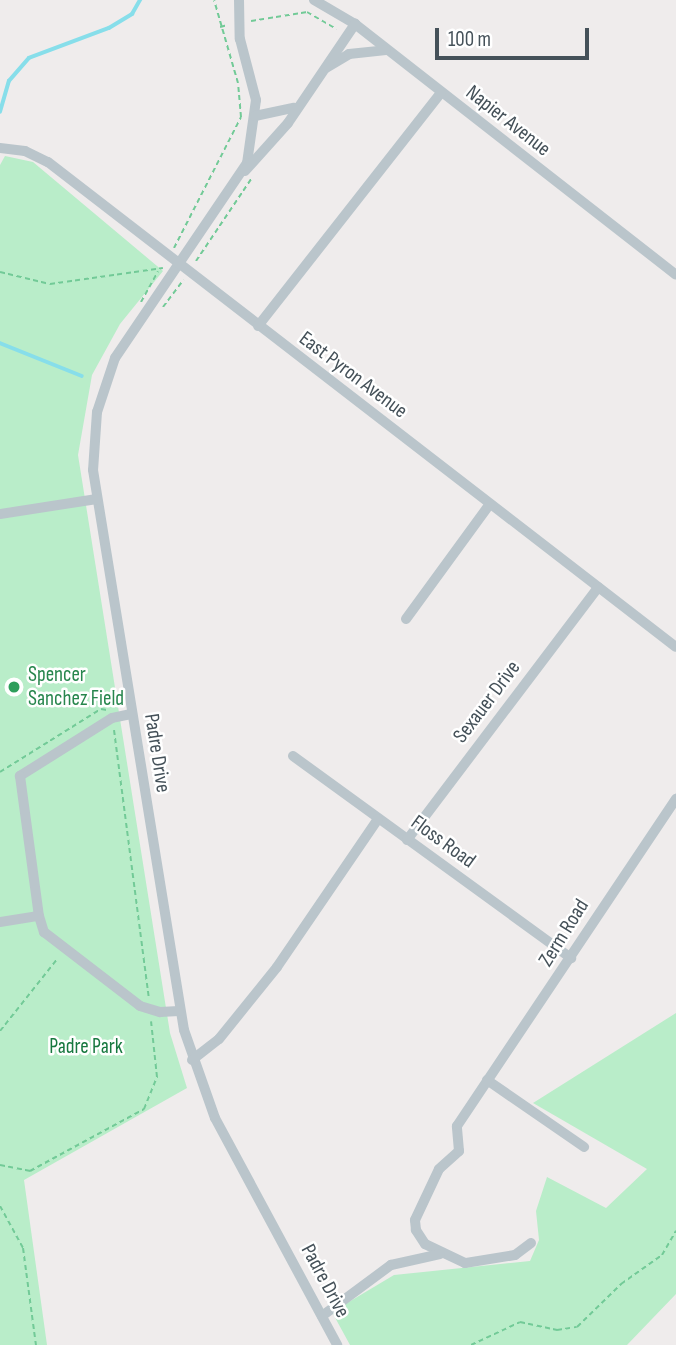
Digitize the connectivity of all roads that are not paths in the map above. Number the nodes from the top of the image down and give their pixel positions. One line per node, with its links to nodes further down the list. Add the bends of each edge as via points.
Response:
1 (239, 0): 8 (street, Padre Drive, via 240,39)
2 (314, 0): 3 (street, Napier Avenue)
3 (355, 24): 4 (street, Napier Avenue); 5 (street, Padre Drive)
4 (386, 50): 5 (street, Padre Drive, via 349,54); 6 (street, Napier Avenue)
5 (323, 70): 7 (street, Padre Drive)
6 (441, 93): 12 (street, Napier Avenue); 13 (street)
7 (294, 108): 8 (street); 10 (street, Padre Drive, via 288,123)
8 (256, 116): 10 (street, Padre Drive)
9 (0, 148): 11 (street, East Pyron Avenue, via 48,162)
10 (242, 174): 11 (street, Padre Drive)
11 (180, 267): 13 (street, East Pyron Avenue); 14 (street, Padre Drive, via 126,338 108,376 94,430)
12 (676, 275)
13 (258, 326): 15 (street, East Pyron Avenue)
14 (97, 499): 16 (street); 20 (street, Padre Drive)
15 (490, 504): 17 (street, East Pyron Avenue); 18 (street)
16 (0, 513)
17 (598, 587): 19 (street, East Pyron Avenue); 24 (street, Sexauer Drive)
18 (406, 619)
19 (676, 648)
20 (131, 714): 25 (street, via 112,718 20,776); 28 (street, Padre Drive)
21 (293, 756): 23 (street, Floss Road)
22 (676, 800): 27 (street, Zerm Road)
23 (378, 819): 24 (street, Floss Road); 29 (street, via 277,967 219,1039)
24 (407, 840): 27 (street, Floss Road)
25 (38, 916): 26 (street); 28 (street, via 44,932 150,1010)
26 (0, 922)
27 (571, 958): 30 (street, Zerm Road)
28 (179, 1011): 29 (street, Padre Drive)
29 (192, 1060): 34 (street, Padre Drive, via 215,1118)
30 (485, 1083): 31 (street); 33 (street, Zerm Road, via 457,1126 458,1150 439,1170 415,1220 425,1244)
31 (584, 1147)
32 (531, 1243): 33 (street, via 515,1255 486,1262 465,1263)
33 (440, 1254): 34 (street, via 391,1265)
34 (321, 1316): 35 (street, Padre Drive)
35 (337, 1345)

